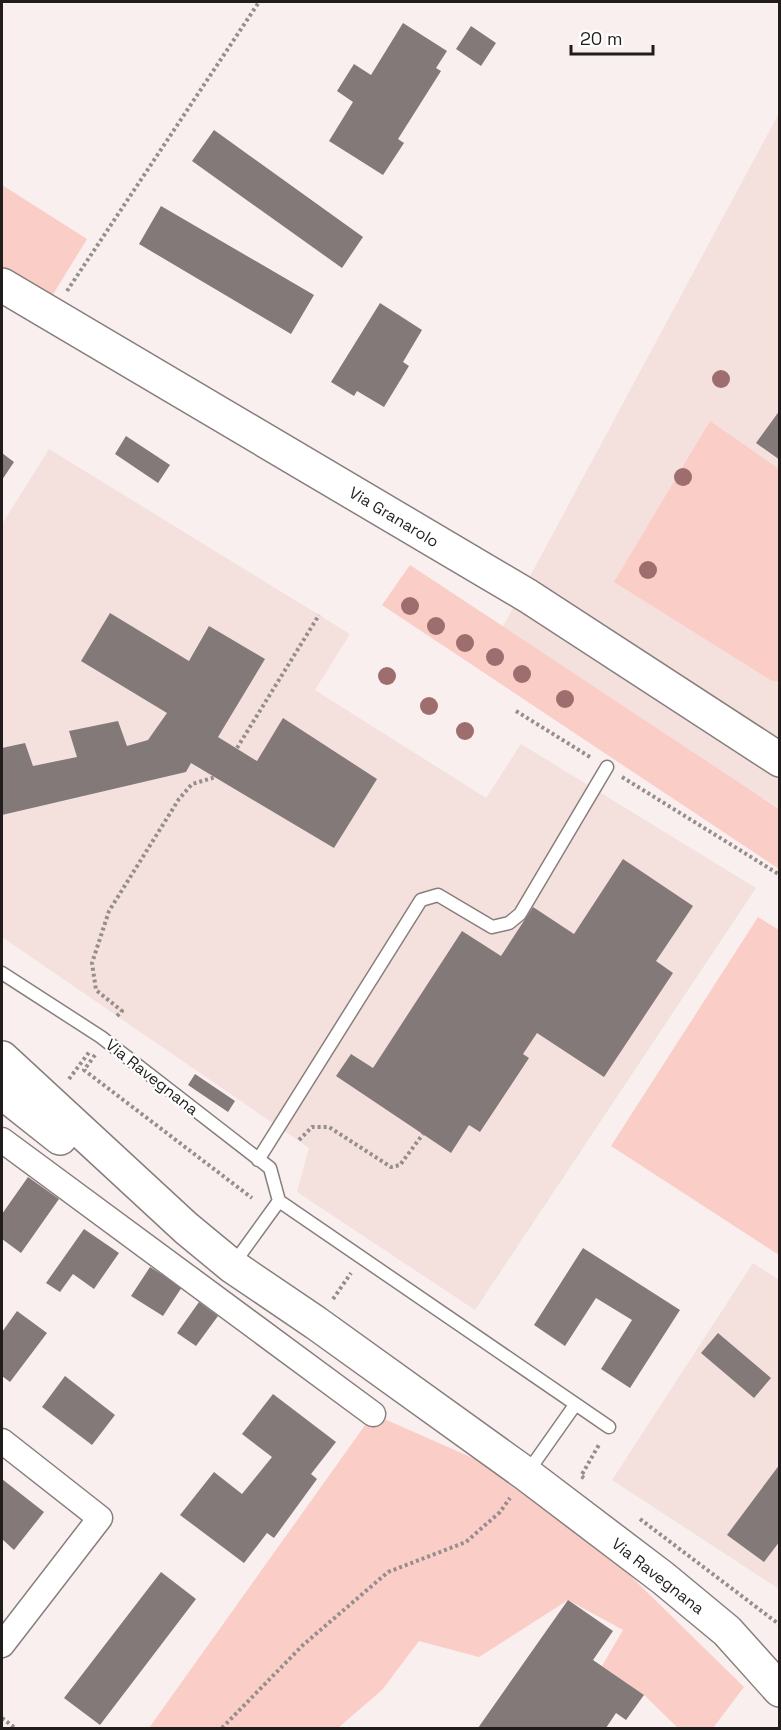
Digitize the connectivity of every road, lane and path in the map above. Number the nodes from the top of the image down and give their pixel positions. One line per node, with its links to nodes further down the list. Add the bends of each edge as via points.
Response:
1 (259, 2): 3 (path)
2 (2, 285): 7 (main road, Via Granarolo, via 528,596)
3 (64, 297)
4 (319, 615): 6 (path)
5 (516, 711): 8 (path)
6 (237, 748)
7 (780, 760)
8 (607, 767): 10 (path); 21 (lane, via 520,914 509,923 492,927 438,895 421,900)
9 (216, 777): 12 (path, via 192,784 179,799 109,911 92,963 96,990 122,1011)
10 (780, 875)
11 (2, 973): 21 (lane, Via Ravegnana, via 101,1036)
12 (117, 1016)
13 (92, 1048): 16 (path)
14 (99, 1050): 22 (path, via 84,1070)
15 (2, 1058): 24 (main road, Via Ravegnana)
16 (66, 1084)
17 (2, 1092): 24 (main road, Via Ravegnana)
18 (423, 1134): 19 (path, via 400,1165 391,1167 329,1127 312,1126)
19 (298, 1140)
20 (10, 1147): 27 (street)
21 (258, 1160): 23 (lane, Via Ravegnana, via 270,1168)
22 (252, 1198)
23 (279, 1201): 25 (lane); 29 (lane)
24 (186, 1228): 25 (main road, Via Ravegnana)
25 (232, 1266): 27 (street); 33 (main road, Via Ravegnana)
26 (353, 1270): 28 (path)
27 (211, 1294): 30 (street)
28 (333, 1299)
29 (575, 1405): 31 (lane); 33 (lane)
30 (373, 1414)
31 (609, 1427): 34 (path, via 581,1476)
32 (2, 1441): 37 (street, via 100,1518)
33 (526, 1474): 38 (main road, Via Ravegnana, via 727,1631); 41 (path, via 500,1512 466,1542 388,1572 303,1645)
34 (591, 1483)
35 (637, 1517): 36 (path)
36 (780, 1625)
37 (2, 1645)
38 (780, 1690)
39 (2, 1718): 40 (path)
40 (15, 1728)
41 (222, 1728)

